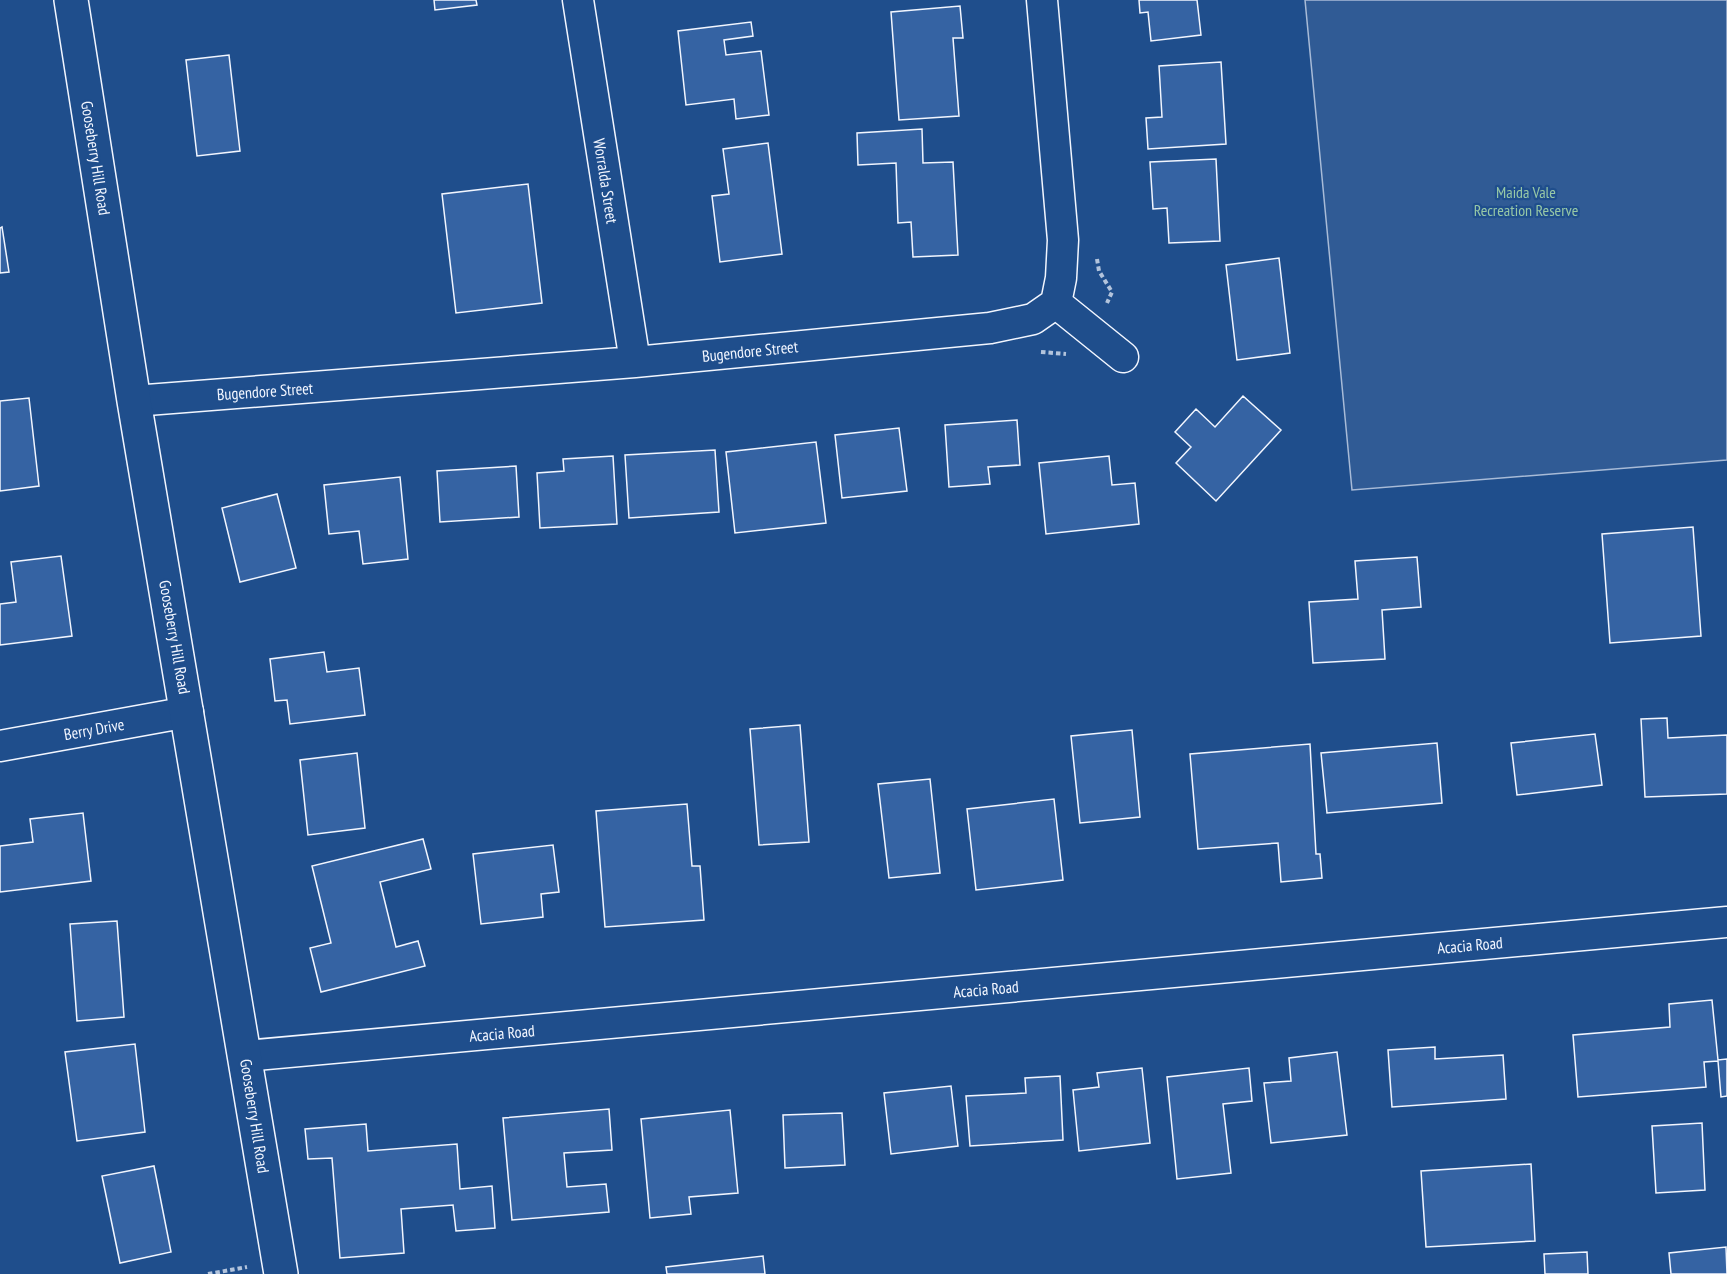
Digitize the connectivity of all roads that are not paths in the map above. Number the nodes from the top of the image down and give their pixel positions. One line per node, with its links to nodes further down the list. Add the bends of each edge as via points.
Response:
1 (71, 0): 7 (street, Gooseberry Hill Road)
2 (578, 0): 6 (street, Worralda Street)
3 (1042, 0): 4 (street, via 1063,240)
4 (1056, 303): 5 (street); 6 (street, Bugendore Street, via 1033,319 990,328)
5 (1123, 357)
6 (635, 363): 7 (street, Bugendore Street)
7 (134, 401): 8 (street, Gooseberry Hill Road)
8 (188, 712): 9 (street, Berry Drive); 11 (street, Gooseberry Hill Road)
9 (0, 746)
10 (1727, 922): 11 (street, Acacia Road)
11 (245, 1056): 12 (street, Gooseberry Hill Road)
12 (281, 1274)

